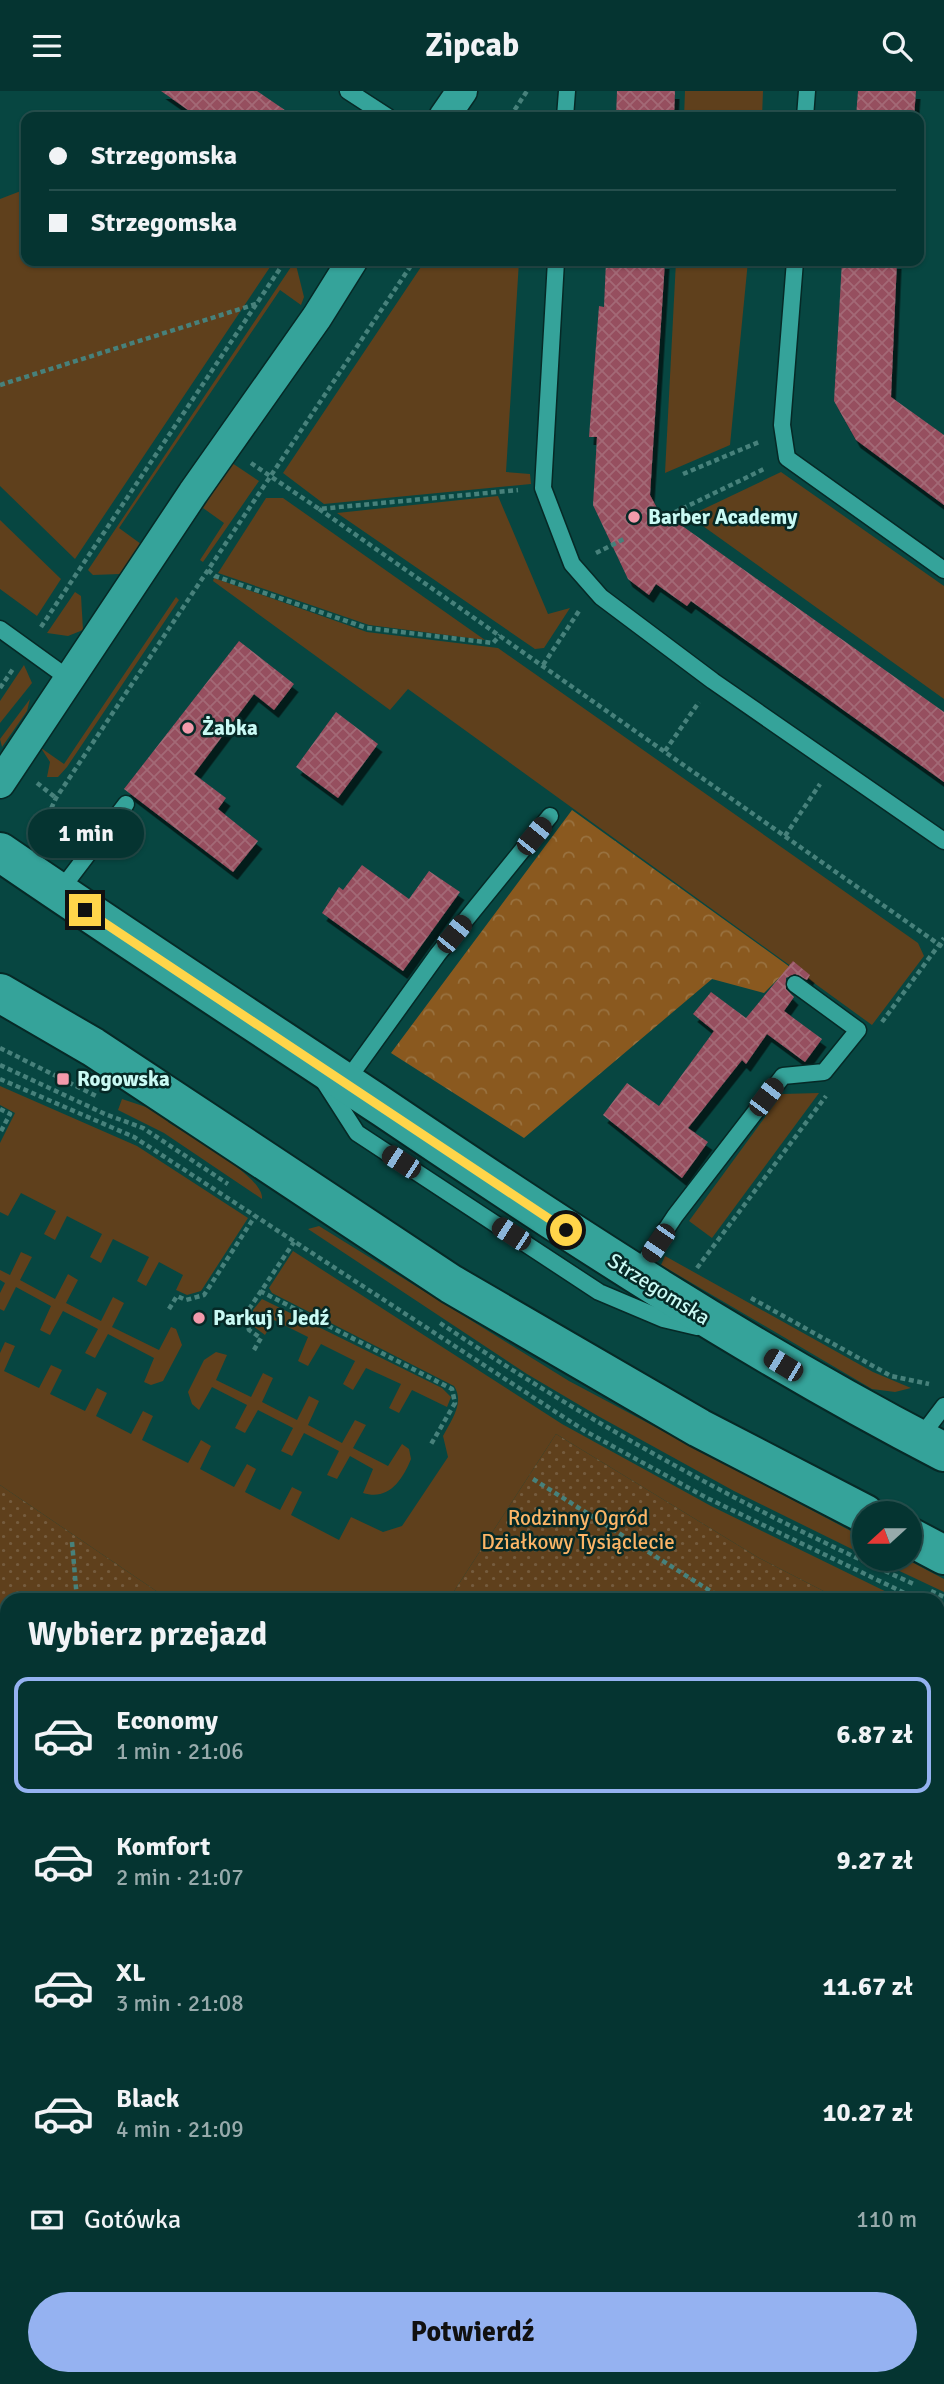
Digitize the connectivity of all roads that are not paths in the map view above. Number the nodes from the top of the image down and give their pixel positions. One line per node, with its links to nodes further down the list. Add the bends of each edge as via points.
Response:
1 (348, 91): 5 (lane)
2 (462, 91): 6 (street)
3 (567, 91): 7 (lane)
4 (807, 91): 8 (lane)
5 (380, 112)
6 (447, 112)
7 (565, 112)
8 (806, 112)
9 (349, 266): 14 (street)
10 (556, 266): 18 (lane, via 543,488 572,564 593,590 713,681)
11 (795, 266): 12 (lane, via 782,432 787,458)
12 (944, 570)
13 (0, 629): 14 (lane)
14 (68, 678): 15 (street)
15 (0, 783)
16 (126, 804): 20 (lane)
17 (550, 816): 24 (lane, via 438,954)
18 (944, 841)
19 (0, 852): 20 (main road, Strzegomska)
20 (59, 893): 23 (main road, Strzegomska)
21 (795, 984): 25 (lane, via 858,1030 824,1072 783,1076 675,1216)
22 (0, 993): 29 (main road, via 93,1047 451,1284 699,1428)
23 (308, 1058): 24 (main road, Strzegomska); 26 (lane, via 357,1133 588,1285 663,1319)
24 (345, 1083): 25 (main road, Strzegomska)
25 (636, 1275): 26 (main road, Strzegomska)
26 (737, 1337): 28 (main road, Strzegomska)
27 (944, 1406): 28 (lane)
28 (932, 1446)
29 (852, 1507)
30 (922, 1543): 31 (main road)
31 (944, 1555)

